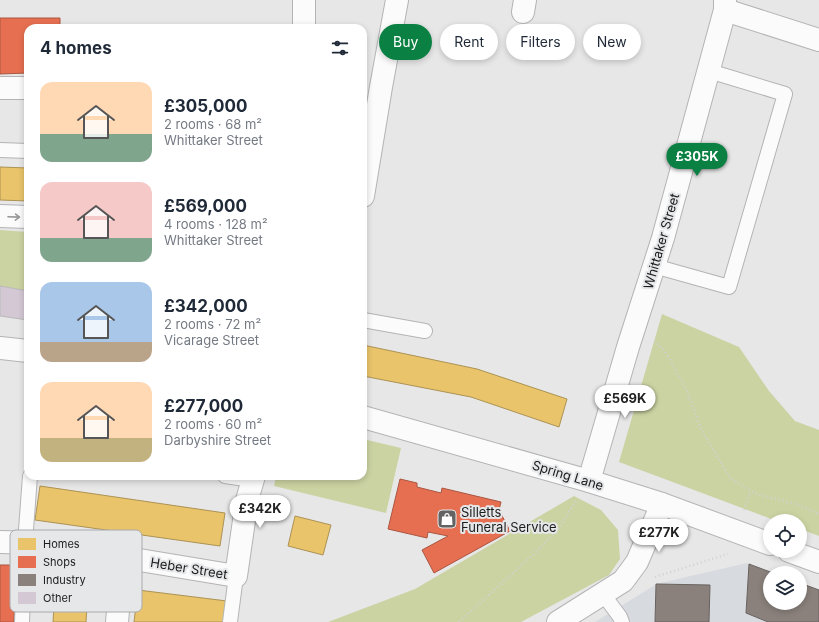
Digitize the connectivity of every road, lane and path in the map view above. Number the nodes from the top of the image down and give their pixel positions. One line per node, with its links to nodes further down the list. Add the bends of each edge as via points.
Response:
1 (304, 0): 4 (street)
2 (397, 0): 7 (street)
3 (725, 5): 5 (street); 6 (street, Whittaker Street)
4 (304, 24)
5 (819, 40)
6 (708, 71): 15 (street, Whittaker Street); 15 (lane, via 785,94 729,287)
7 (372, 87): 10 (street)
8 (0, 88): 9 (street)
9 (24, 88)
10 (367, 146)
11 (0, 150): 12 (lane)
12 (24, 151)
13 (0, 216): 14 (street, one-way to 14)
14 (24, 217)
15 (654, 266): 17 (street, Whittaker Street)
16 (367, 321): 18 (lane)
17 (635, 325): 24 (street, Whittaker Street); 25 (path, via 665,351 687,391 701,429 730,478)
18 (425, 331)
19 (0, 348): 20 (street)
20 (24, 351)
21 (367, 418): 24 (street, Spring Lane)
22 (30, 480): 29 (lane)
23 (252, 480): 37 (street)
24 (589, 481): 26 (street, Spring Lane); 45 (path, via 560,527)
25 (751, 491): 27 (path); 28 (path, via 796,504)
26 (662, 504): 30 (street, Spring Lane); 38 (street, via 637,562)
27 (743, 513)
28 (819, 514)
29 (26, 530)
30 (763, 541)
31 (0, 542): 32 (street, Heber Street)
32 (10, 542)
33 (729, 553): 38 (path, via 659,577)
34 (807, 558): 36 (street)
35 (142, 560): 37 (street, Heber Street)
36 (819, 562)
37 (236, 576): 44 (lane)
38 (623, 581): 39 (street)
39 (603, 594): 46 (street); 47 (lane)
40 (22, 612): 42 (lane)
41 (118, 612): 43 (street)
42 (22, 622)
43 (117, 622)
44 (230, 622)
45 (459, 622)
46 (558, 622)
47 (622, 622)

